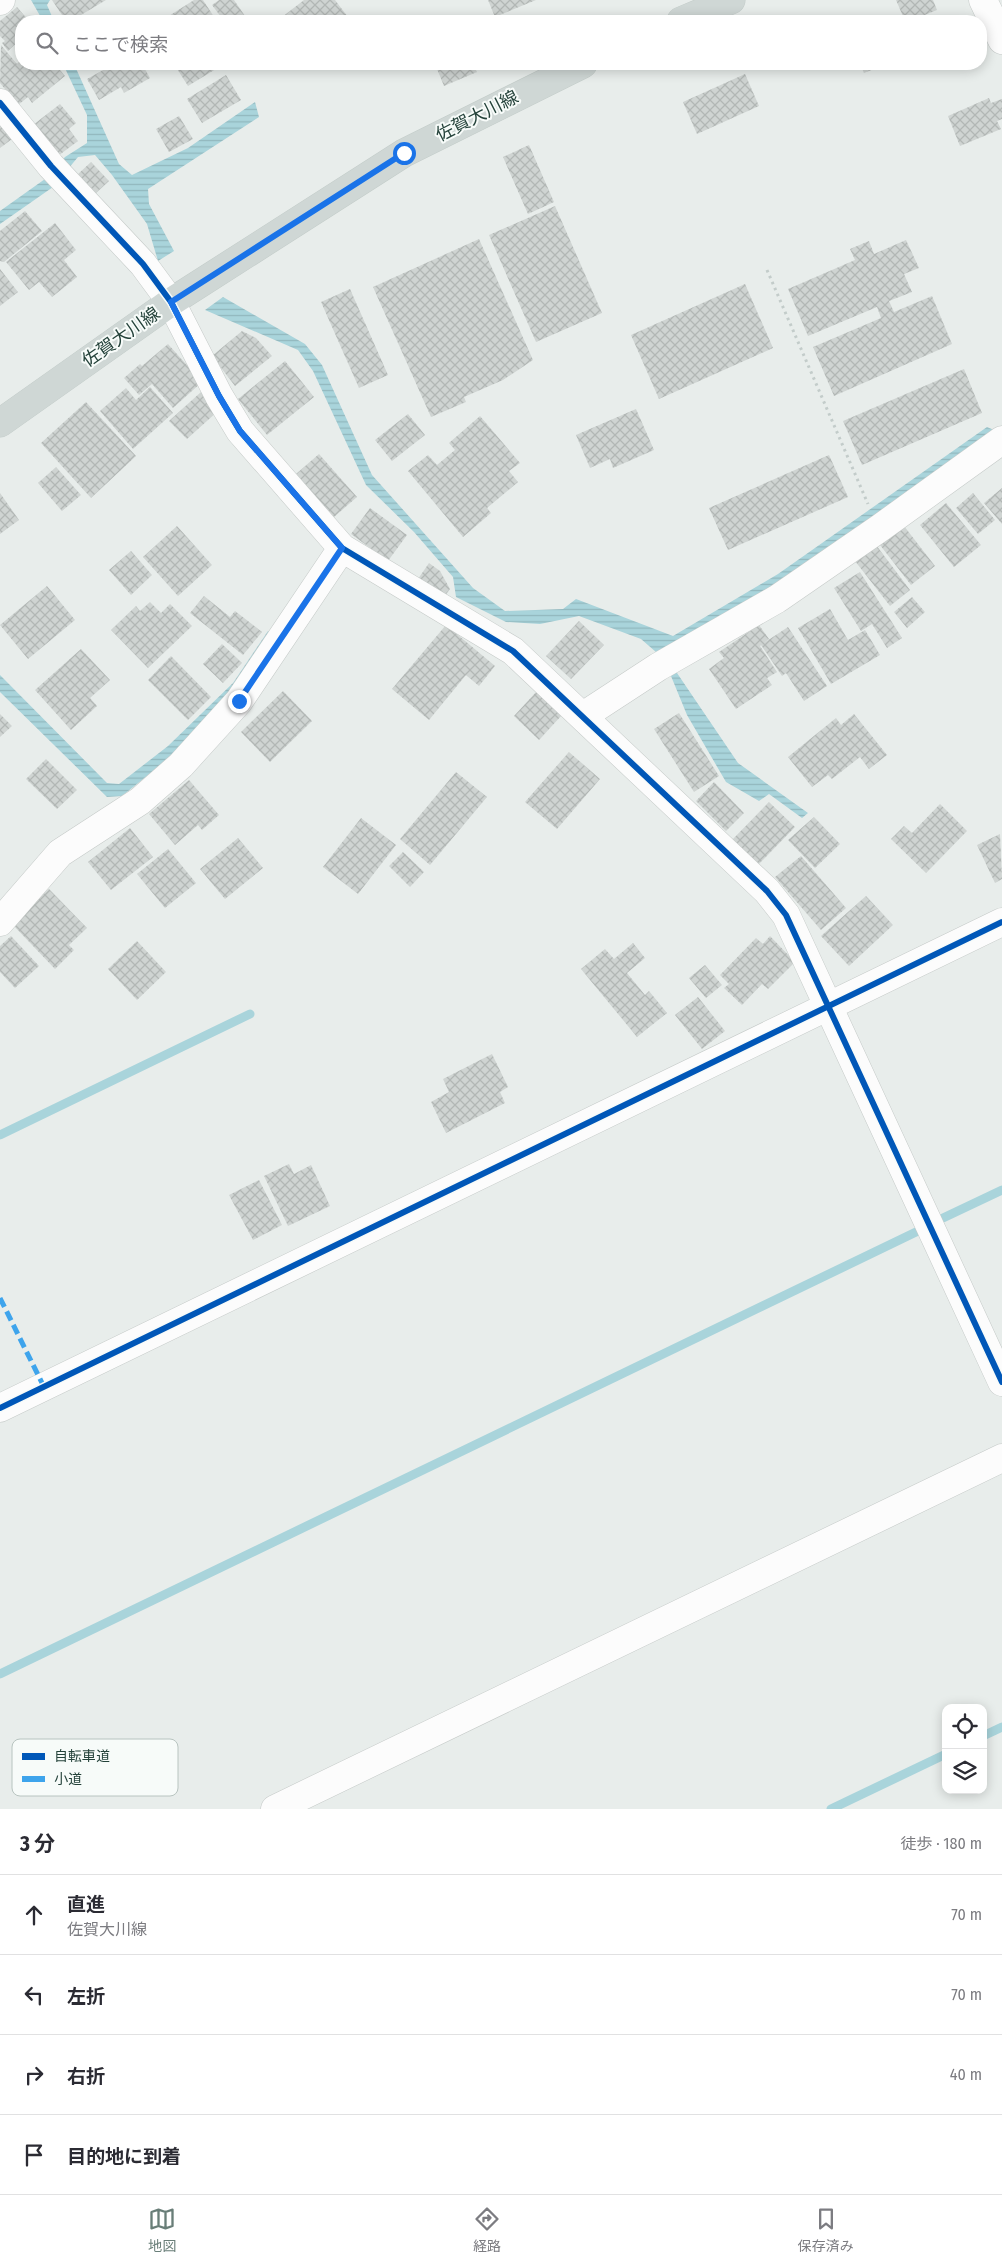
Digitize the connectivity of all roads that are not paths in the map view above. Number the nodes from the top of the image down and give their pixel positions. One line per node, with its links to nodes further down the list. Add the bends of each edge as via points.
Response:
1 (731, 0): 3 (main road)
2 (983, 0): 4 (street)
3 (695, 15)
4 (1002, 40)
5 (571, 70): 7 (main road, 佐賀大川線, via 404,153)
6 (0, 103): 7 (street, via 59,174 143,264)
7 (171, 302): 8 (main road, 佐賀大川線); 10 (street, via 240,431)
8 (0, 423)
9 (1002, 440): 11 (street, via 777,599 669,661)
10 (342, 548): 11 (street, via 512,651); 12 (street, via 239,701 181,765 140,801 60,853)
11 (583, 716): 14 (street, via 767,890 786,915)
12 (0, 922)
13 (1002, 922): 14 (street)
14 (826, 1006): 15 (street); 16 (street)
15 (1002, 1382)
16 (0, 1408)
17 (1002, 1458): 18 (street)
18 (275, 1809)

